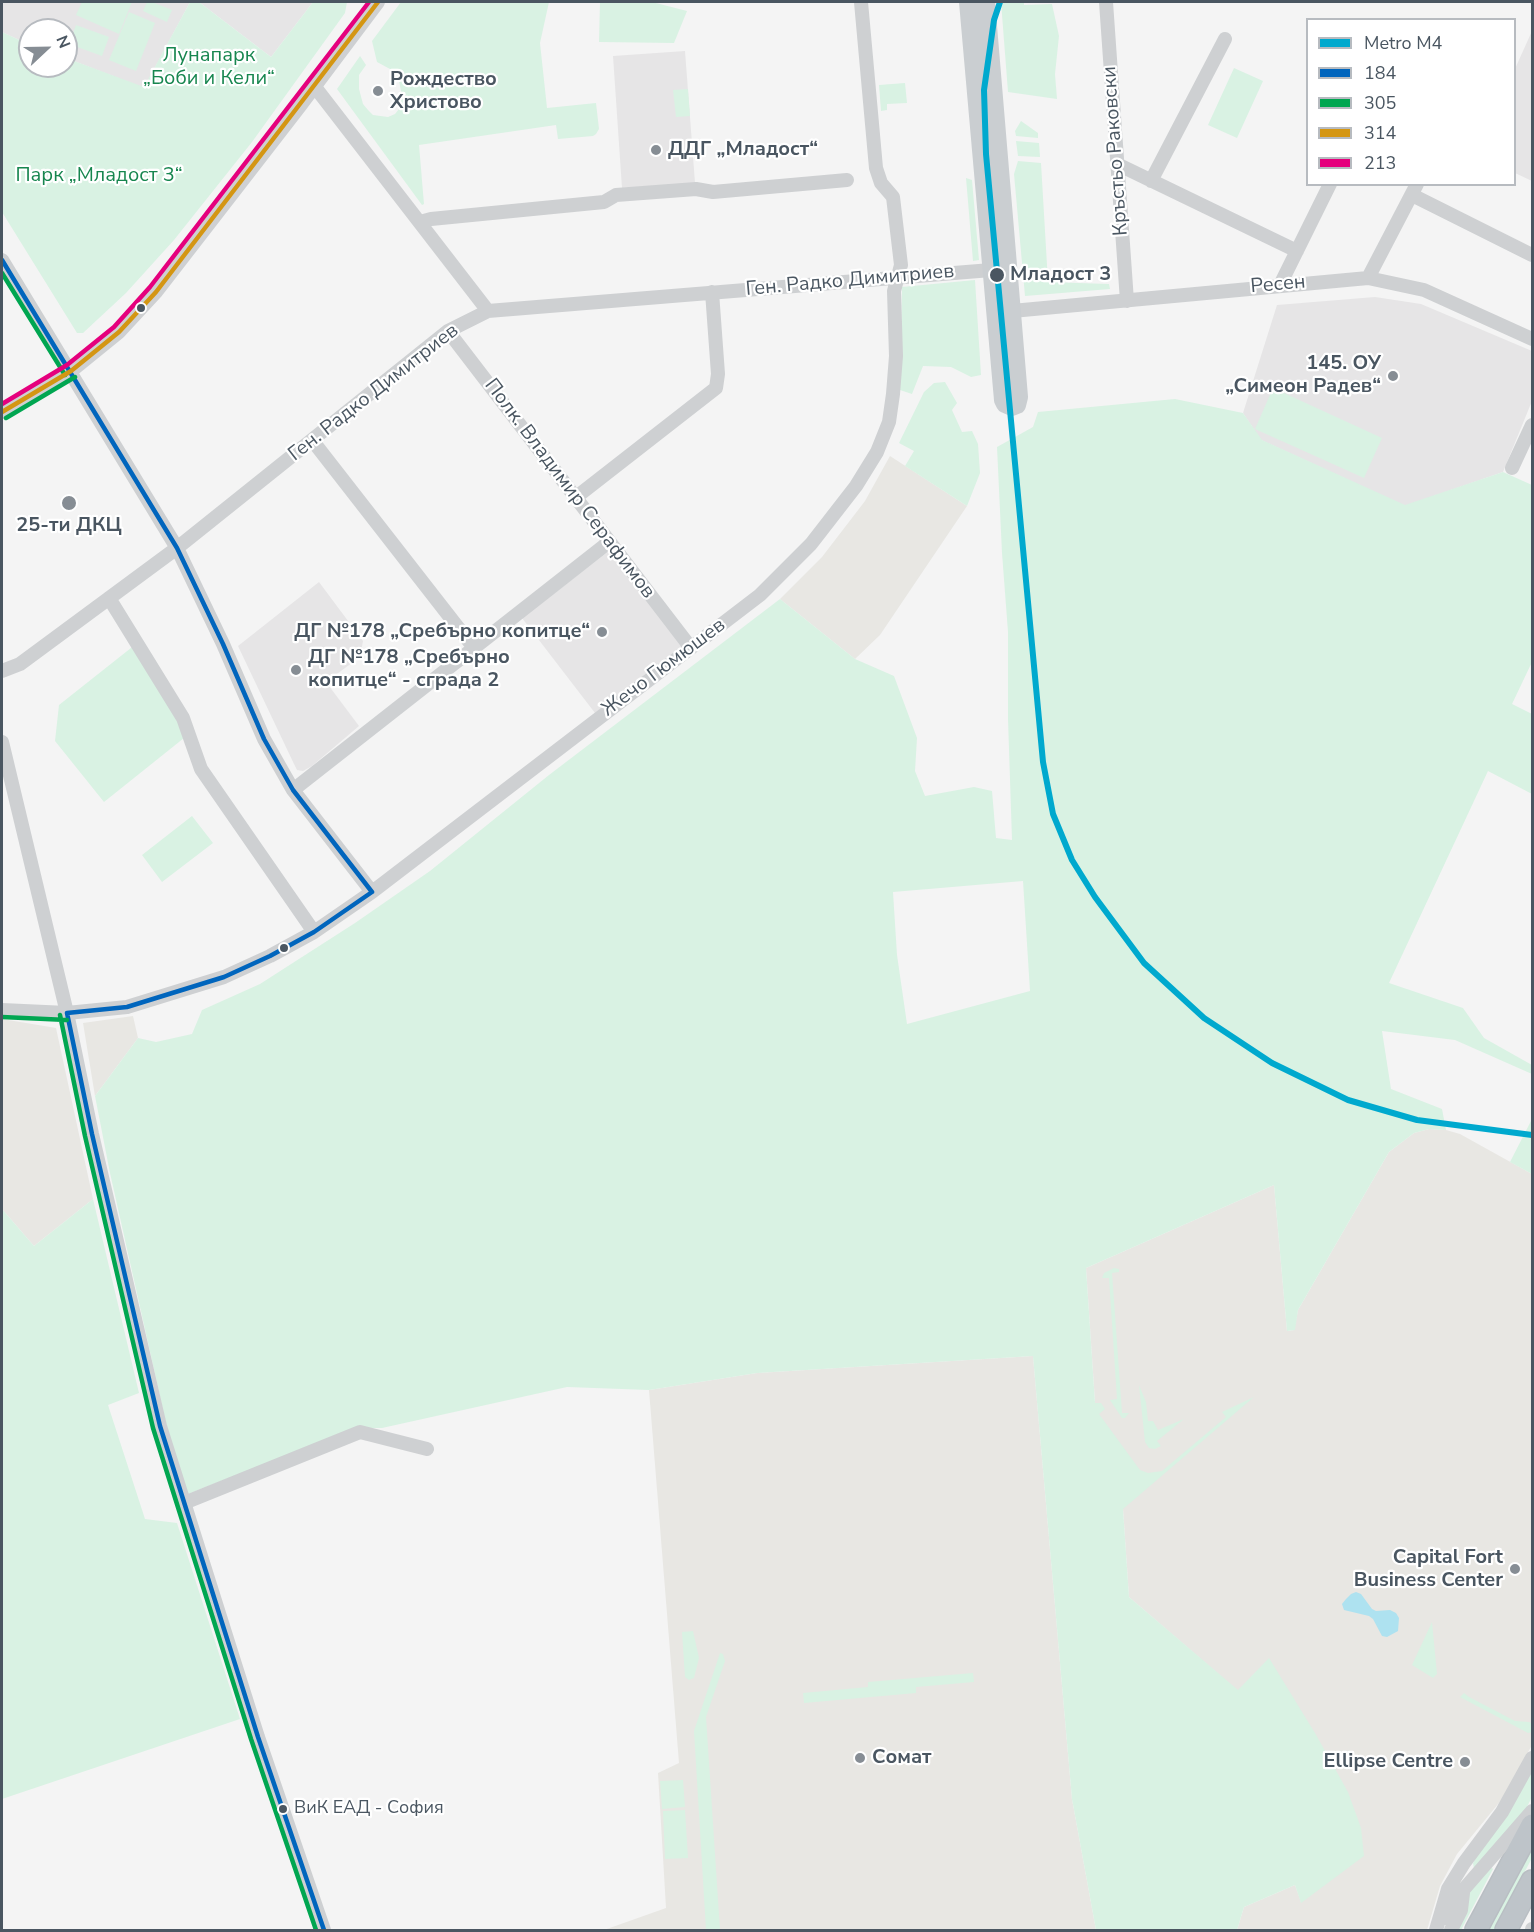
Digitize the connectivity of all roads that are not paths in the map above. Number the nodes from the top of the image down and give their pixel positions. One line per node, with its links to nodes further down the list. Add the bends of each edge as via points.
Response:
1 (378, 2): 7 (street)
2 (861, 2): 18 (street, Жечо Гюмюшев, via 876,168 893,197 901,265)
3 (968, 2): 17 (main road)
4 (986, 2): 24 (main road)
5 (1106, 2): 8 (street, Кръстьо Раковски)
6 (1225, 39): 10 (street)
7 (315, 87): 13 (street); 27 (street, via 156,292 119,332)
8 (1118, 164): 10 (street); 22 (street, Кръстьо Раковски)
9 (847, 180): 13 (street, via 713,192 696,189 616,195 604,202)
10 (1151, 181): 14 (street)
11 (1329, 186): 14 (street)
12 (1415, 190): 15 (street); 19 (street)
13 (420, 222): 23 (street)
14 (1297, 251): 20 (street)
15 (1533, 255)
16 (2, 260): 27 (street)
17 (991, 270): 18 (street, Ген. Радко Димитриев); 24 (main road, via 1002,400 1010,407 1019,400)
18 (897, 277): 21 (street, Ген. Радко Димитриев); 37 (street, Жечо Гюмюшев, via 893,394 889,422 878,452 811,544 760,595)
19 (1368, 278): 20 (street, Ресен); 26 (street, Ресен, via 1424,290)
20 (1280, 285): 22 (street, Ресен)
21 (712, 292): 23 (street, Ген. Радко Димитриев); 32 (street, via 716,388)
22 (1127, 301): 24 (street, Ресен)
23 (488, 311): 25 (street, Ген. Радко Димитриев)
24 (1012, 311)
25 (448, 331): 30 (street, Ген. Радко Димитриев); 32 (street, Полк. Владимир Серафимов)
26 (1533, 339)
27 (71, 371): 28 (street); 34 (street)
28 (2, 412)
29 (1533, 425): 31 (street)
30 (312, 440): 34 (street, Ген. Радко Димитриев); 36 (street)
31 (1512, 468)
32 (575, 498): 33 (street, Полк. Владимир Серафимов)
33 (609, 542): 36 (street); 37 (street, Полк. Владимир Серафимов)
34 (177, 548): 35 (street, Ген. Радко Димитриев); 40 (street, via 264,739)
35 (109, 598): 38 (street, Ген. Радко Димитриев, via 20,664); 42 (street, via 183,718 201,769)
36 (474, 648): 40 (street)
37 (691, 648): 41 (street, Жечо Гюмюшев)
38 (2, 671)
39 (2, 742): 44 (street)
40 (293, 790): 41 (street)
41 (372, 892): 42 (street, Жечо Гюмюшев)
42 (314, 932): 44 (street, Жечо Гюмюшев, via 224,977 176,993 127,1007)
43 (2, 1010): 44 (street, Жечо Гюмюшев)
44 (67, 1012): 46 (street, via 160,1426)
45 (427, 1449): 46 (street, via 360,1432)
46 (184, 1503): 53 (street)
47 (1533, 1758): 50 (street)
48 (1533, 1811): 52 (street)
49 (1533, 1826): 56 (highway)
50 (1481, 1840): 52 (street); 54 (street, via 1448,1889)
51 (1533, 1881): 57 (highway)
52 (1464, 1889): 54 (street); 55 (street, via 1461,1910)
53 (324, 1930)
54 (1437, 1930)
55 (1451, 1930)
56 (1476, 1930)
57 (1506, 1930)

